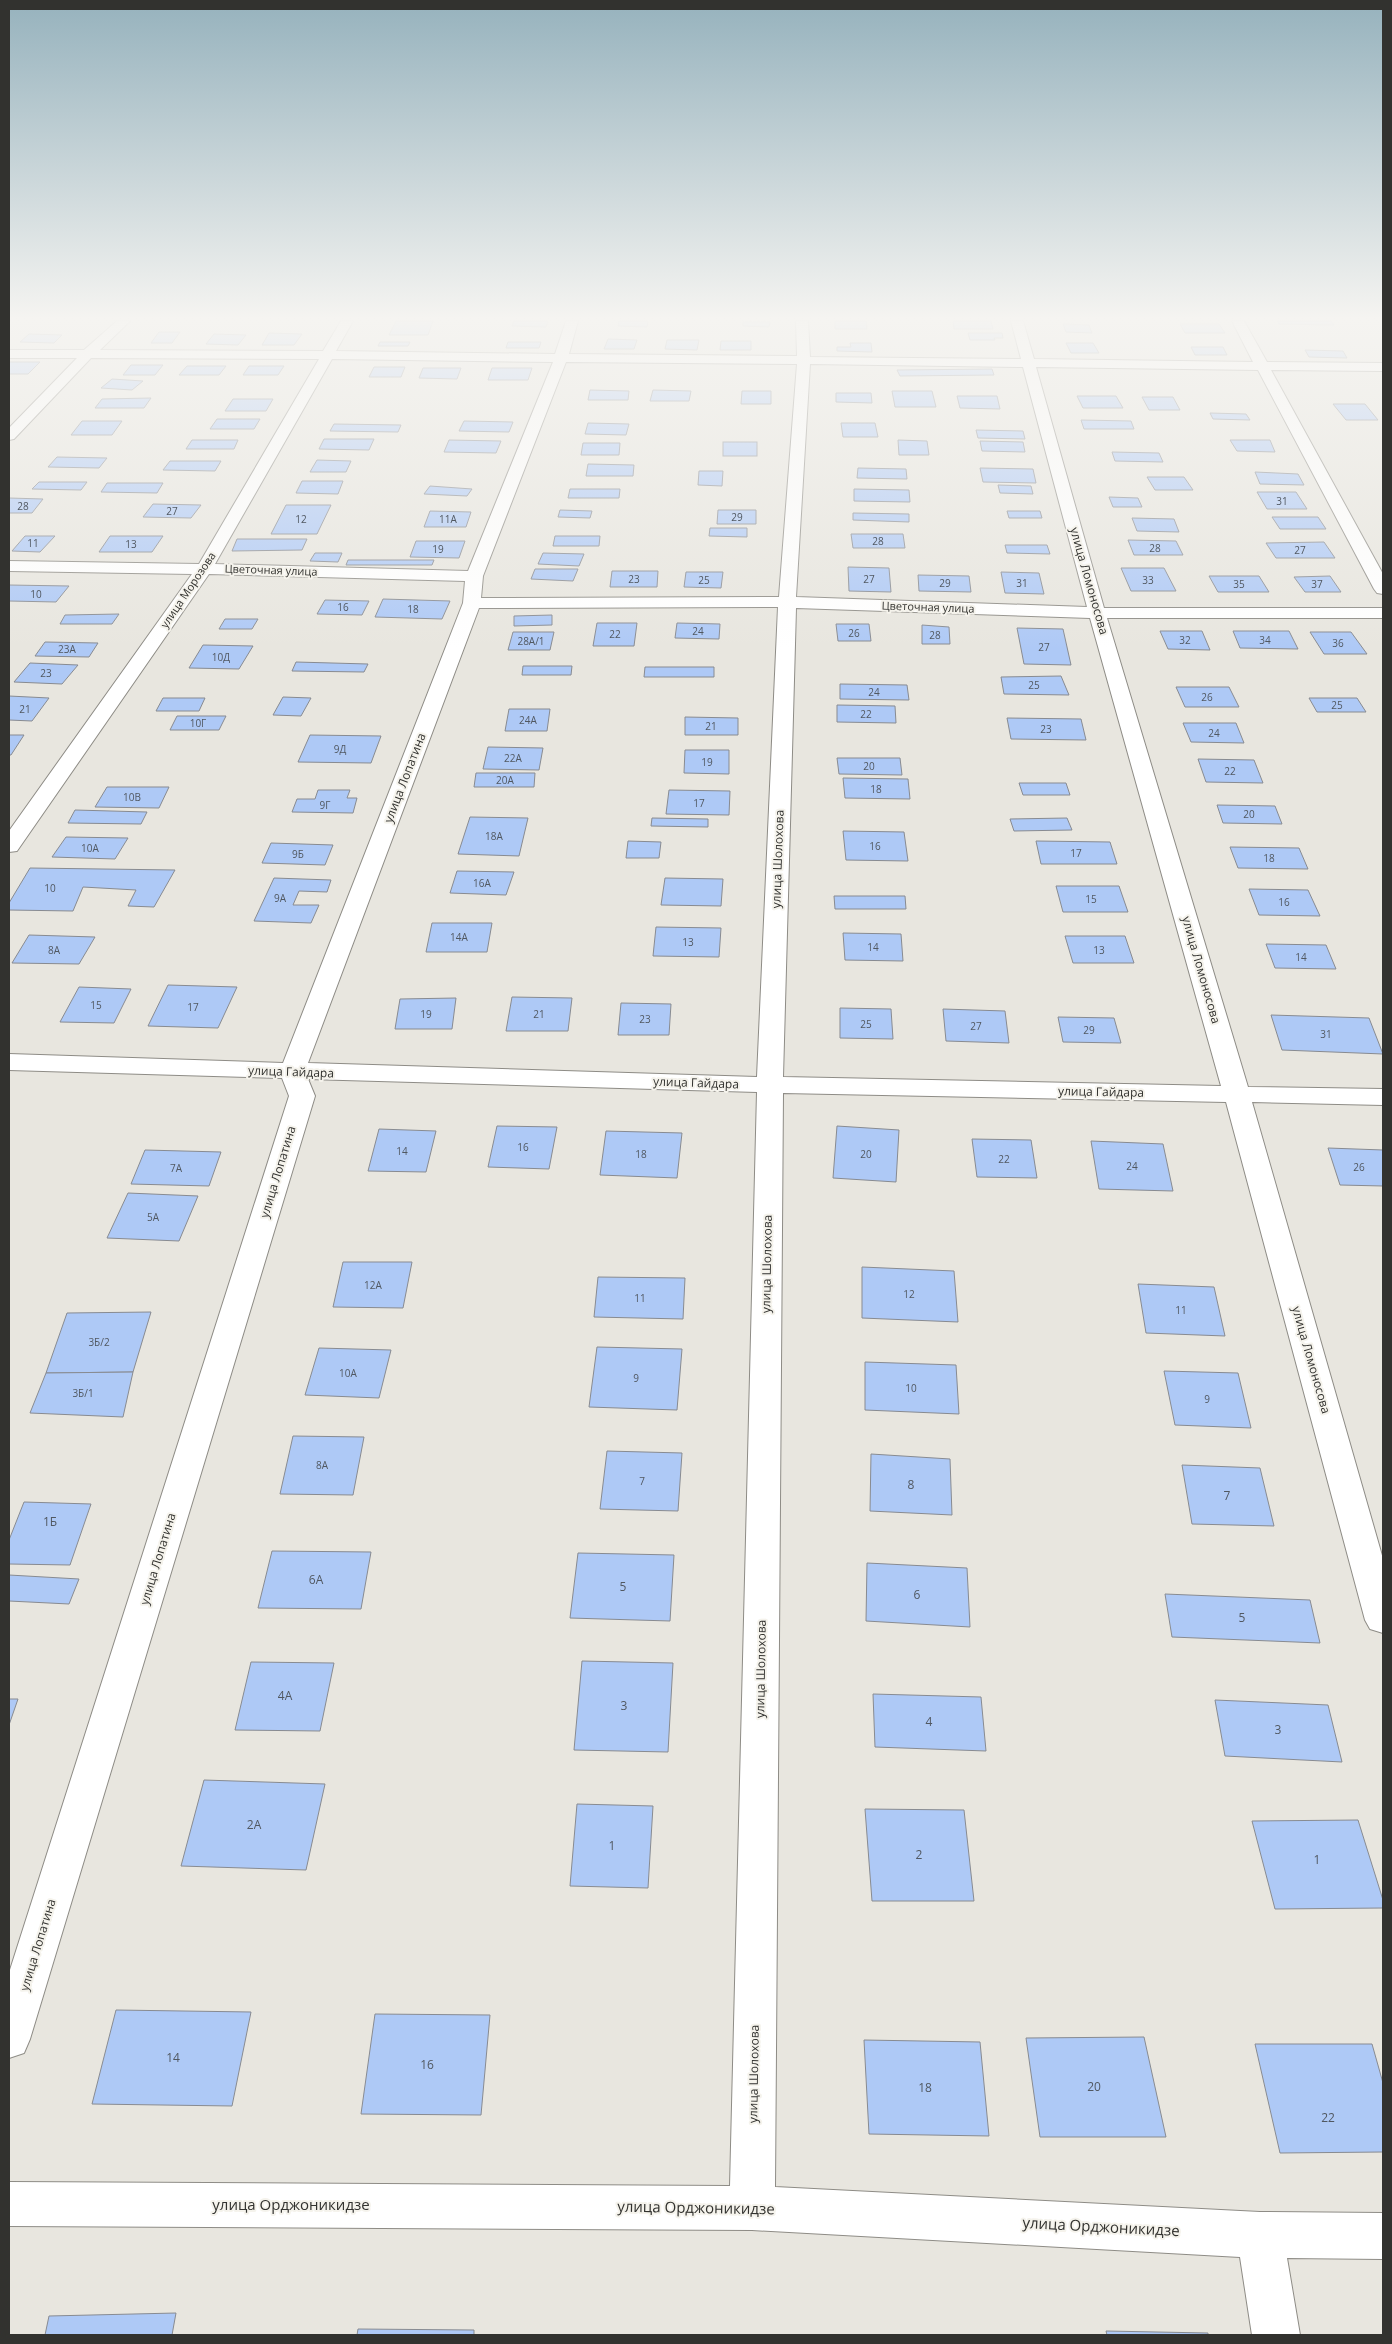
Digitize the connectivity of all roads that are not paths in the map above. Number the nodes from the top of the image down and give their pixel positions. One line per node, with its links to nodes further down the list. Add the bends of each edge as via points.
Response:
1 (283, 430): 7 (street, улица Морозова)
2 (532, 430): 8 (street, улица Лопатина)
3 (799, 430): 10 (street, улица Шолохова)
4 (1047, 430): 12 (street, улица Ломоносова)
5 (1297, 430): 9 (street)
6 (9, 566): 7 (street, Цветочная улица)
7 (204, 568): 8 (street, Цветочная улица); 14 (street, улица Морозова)
8 (474, 576): 11 (street, улица Лопатина)
9 (1383, 589)
10 (786, 602): 11 (street, Цветочная улица); 12 (street, Цветочная улица); 17 (street, улица Шолохова)
11 (472, 603): 16 (street, улица Лопатина)
12 (1097, 613): 13 (street, Цветочная улица); 18 (street, улица Ломоносова)
13 (1383, 613)
14 (9, 846)
15 (9, 1062): 16 (street, улица Гайдара)
16 (292, 1072): 17 (street, улица Гайдара); 21 (street, улица Лопатина, via 302,1096)
17 (770, 1085): 18 (street, улица Гайдара); 23 (street, улица Шолохова)
18 (1237, 1095): 19 (street, улица Гайдара); 20 (street, улица Ломоносова)
19 (1383, 1097)
20 (1383, 1620)
21 (9, 2039)
22 (9, 2204): 23 (street, улица Орджоникидзе)
23 (752, 2208): 24 (street, улица Орджоникидзе)
24 (1260, 2235): 25 (street, улица Орджоникидзе); 26 (street)
25 (1383, 2236)
26 (1276, 2335)

